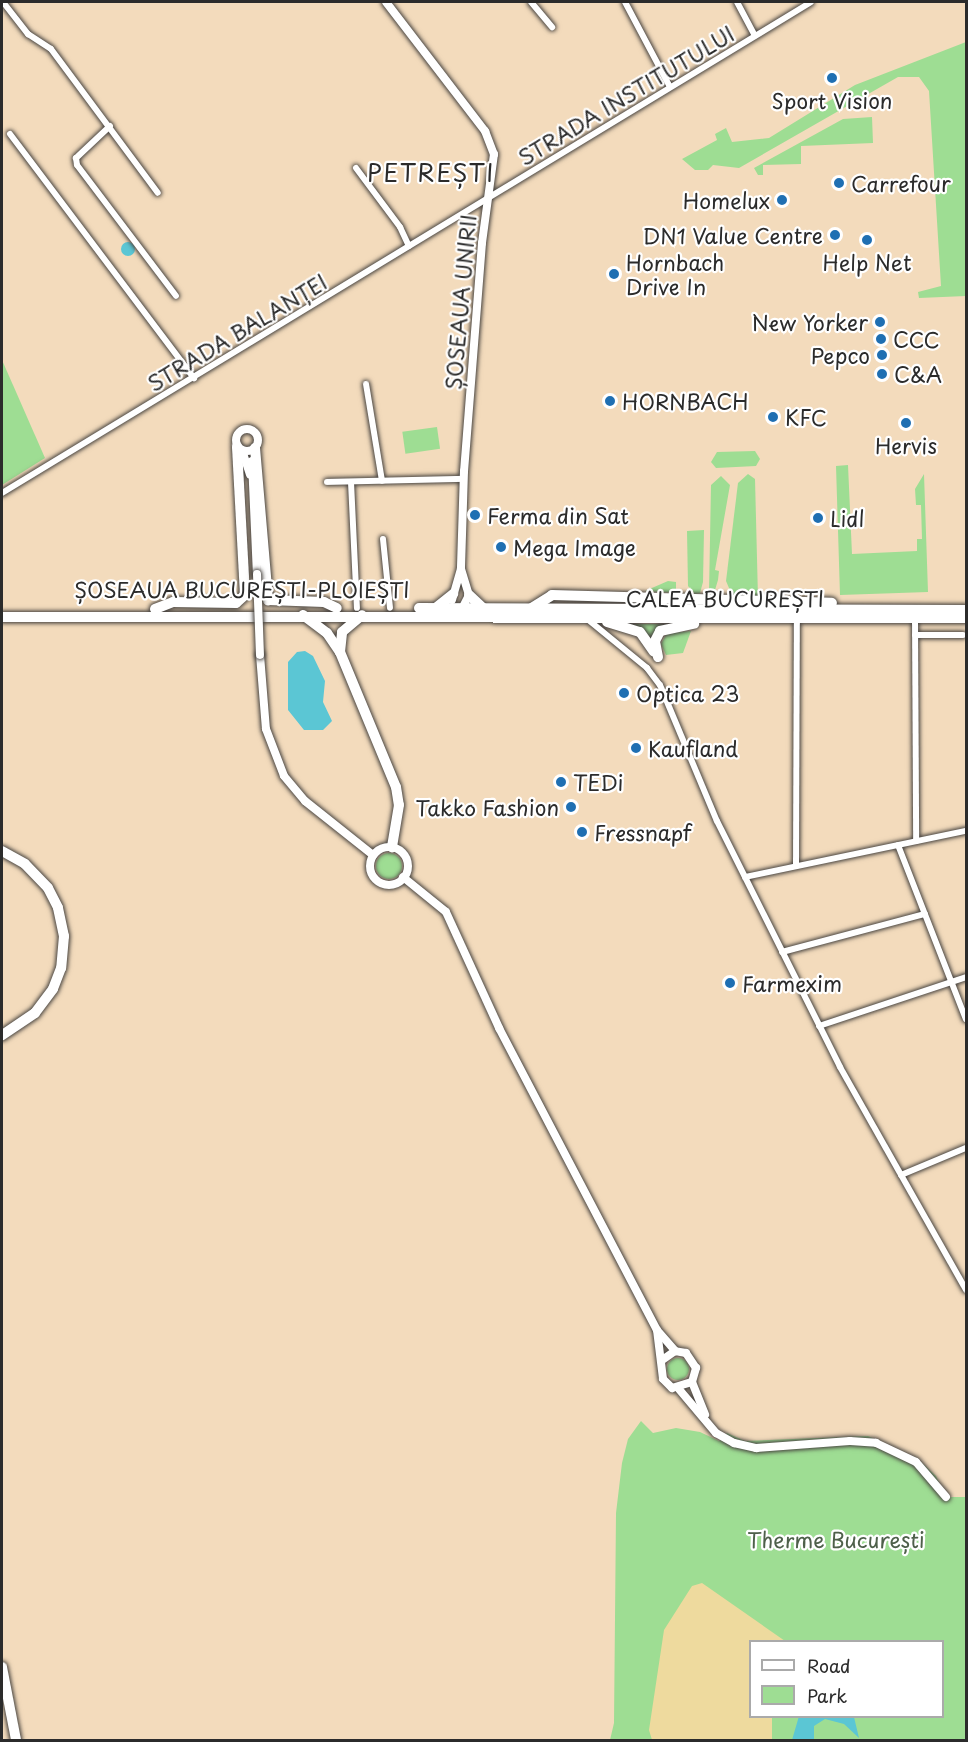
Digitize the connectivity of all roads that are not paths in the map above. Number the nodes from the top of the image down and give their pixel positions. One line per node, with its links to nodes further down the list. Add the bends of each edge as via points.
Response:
1 (3, 2): 10 (street, via 28,34 51,49)
2 (386, 2): 14 (street, ȘOSEAUA UNIRII, via 490,140 494,161)
3 (531, 2): 7 (street)
4 (625, 2): 9 (street)
5 (737, 2): 8 (street)
6 (812, 2): 8 (street, STRADA INSTITUTULUI)
7 (552, 27)
8 (755, 36): 9 (street, STRADA INSTITUTULUI)
9 (670, 87): 14 (street, STRADA INSTITUTULUI)
10 (110, 126): 13 (street); 16 (street, via 76,158 77,165)
11 (10, 134): 17 (street)
12 (356, 168): 15 (street, via 400,227)
13 (158, 194)
14 (488, 197): 15 (street, STRADA BALANȚEI); 20 (street, ȘOSEAUA UNIRII)
15 (409, 246): 17 (street, STRADA BALANȚEI)
16 (177, 296)
17 (194, 378): 24 (street, STRADA BALANȚEI)
18 (366, 384): 21 (street)
19 (246, 449): 29 (highway, via 268,600 324,602); 32 (highway, via 243,598 231,603 173,602); 55 (street, bridge, via 266,729 284,776 305,801)
20 (464, 478): 21 (street); 26 (street, ȘOSEAUA UNIRII)
21 (382, 481): 23 (street)
22 (327, 482): 23 (street)
23 (351, 482): 36 (street)
24 (2, 493)
25 (383, 539): 30 (street)
26 (461, 569): 27 (street, ȘOSEAUA UNIRII); 28 (street, ȘOSEAUA UNIRII)
27 (453, 594): 31 (highway); 35 (street)
28 (469, 595): 35 (street); 37 (highway)
29 (338, 608): 32 (highway, ȘOSEAUA BUCUREȘTI-PLOIEȘTI); 36 (highway, ȘOSEAUA BUCUREȘTI-PLOIEȘTI)
30 (390, 608): 31 (highway, ȘOSEAUA BUCUREȘTI-PLOIEȘTI); 36 (highway, ȘOSEAUA BUCUREȘTI-PLOIEȘTI)
31 (434, 608): 35 (highway, ȘOSEAUA BUCUREȘTI-PLOIEȘTI)
32 (155, 609): 33 (highway, ȘOSEAUA BUCUREȘTI-PLOIEȘTI)
33 (2, 610)
34 (966, 610): 38 (highway, CALEA BUCUREȘTI)
35 (459, 611): 36 (highway, ȘOSEAUA BUCUREȘTI-PLOIEȘTI); 37 (highway, ȘOSEAUA BUCUREȘTI-PLOIEȘTI)
36 (360, 612): 39 (highway, ȘOSEAUA BUCUREȘTI-PLOIEȘTI); 49 (highway, via 342,632)
37 (483, 612): 38 (highway, via 530,609 549,596 560,595 896,605); 42 (highway, CALEA BUCUREȘTI)
38 (915, 614): 41 (highway, CALEA BUCUREȘTI); 44 (highway, CALEA BUCUREȘTI); 46 (street)
39 (303, 615): 40 (highway, ȘOSEAUA BUCUREȘTI-PLOIEȘTI); 49 (highway, via 327,633)
40 (2, 617)
41 (797, 617): 43 (highway, CALEA BUCUREȘTI); 56 (street)
42 (586, 618): 43 (highway, CALEA BUCUREȘTI); 45 (highway); 48 (street)
43 (731, 618): 45 (highway, via 663,629 655,641 658,657 644,635)
44 (966, 618)
45 (629, 627): 48 (street, via 620,633)
46 (915, 635): 47 (street); 51 (street)
47 (963, 635)
48 (619, 645): 58 (street, via 652,673 663,690 712,810)
49 (340, 652): 53 (highway, via 398,793)
50 (966, 831): 51 (street)
51 (916, 841): 52 (street)
52 (898, 845): 56 (street); 59 (street)
53 (392, 847): 55 (street, via 381,848); 57 (street, via 406,858)
54 (2, 851): 65 (highway, via 25,864 48,888 58,908 64,936 61,968 52,989 35,1013)
55 (373, 855): 57 (street, via 371,872 378,881 392,884)
56 (796, 866): 58 (street)
57 (403, 877): 69 (street, via 446,912 499,1028)
58 (745, 877): 60 (street)
59 (925, 914): 60 (street); 62 (street)
60 (782, 952): 64 (street)
61 (966, 977): 62 (street)
62 (952, 981): 63 (street); 64 (street)
63 (966, 1019)
64 (819, 1026): 67 (street)
65 (2, 1034)
66 (966, 1148): 67 (street)
67 (901, 1175): 68 (street)
68 (966, 1290)
69 (657, 1330): 70 (street); 71 (street)
70 (675, 1351): 71 (street); 72 (street, via 687,1353 694,1361)
71 (662, 1360): 73 (street, via 663,1379 670,1387)
72 (692, 1382): 73 (street); 74 (street)
73 (678, 1388): 74 (street)
74 (716, 1433): 75 (street, via 750,1447 850,1441 884,1445 921,1466)
75 (946, 1497)
76 (2, 1667): 77 (highway)
77 (16, 1740)

